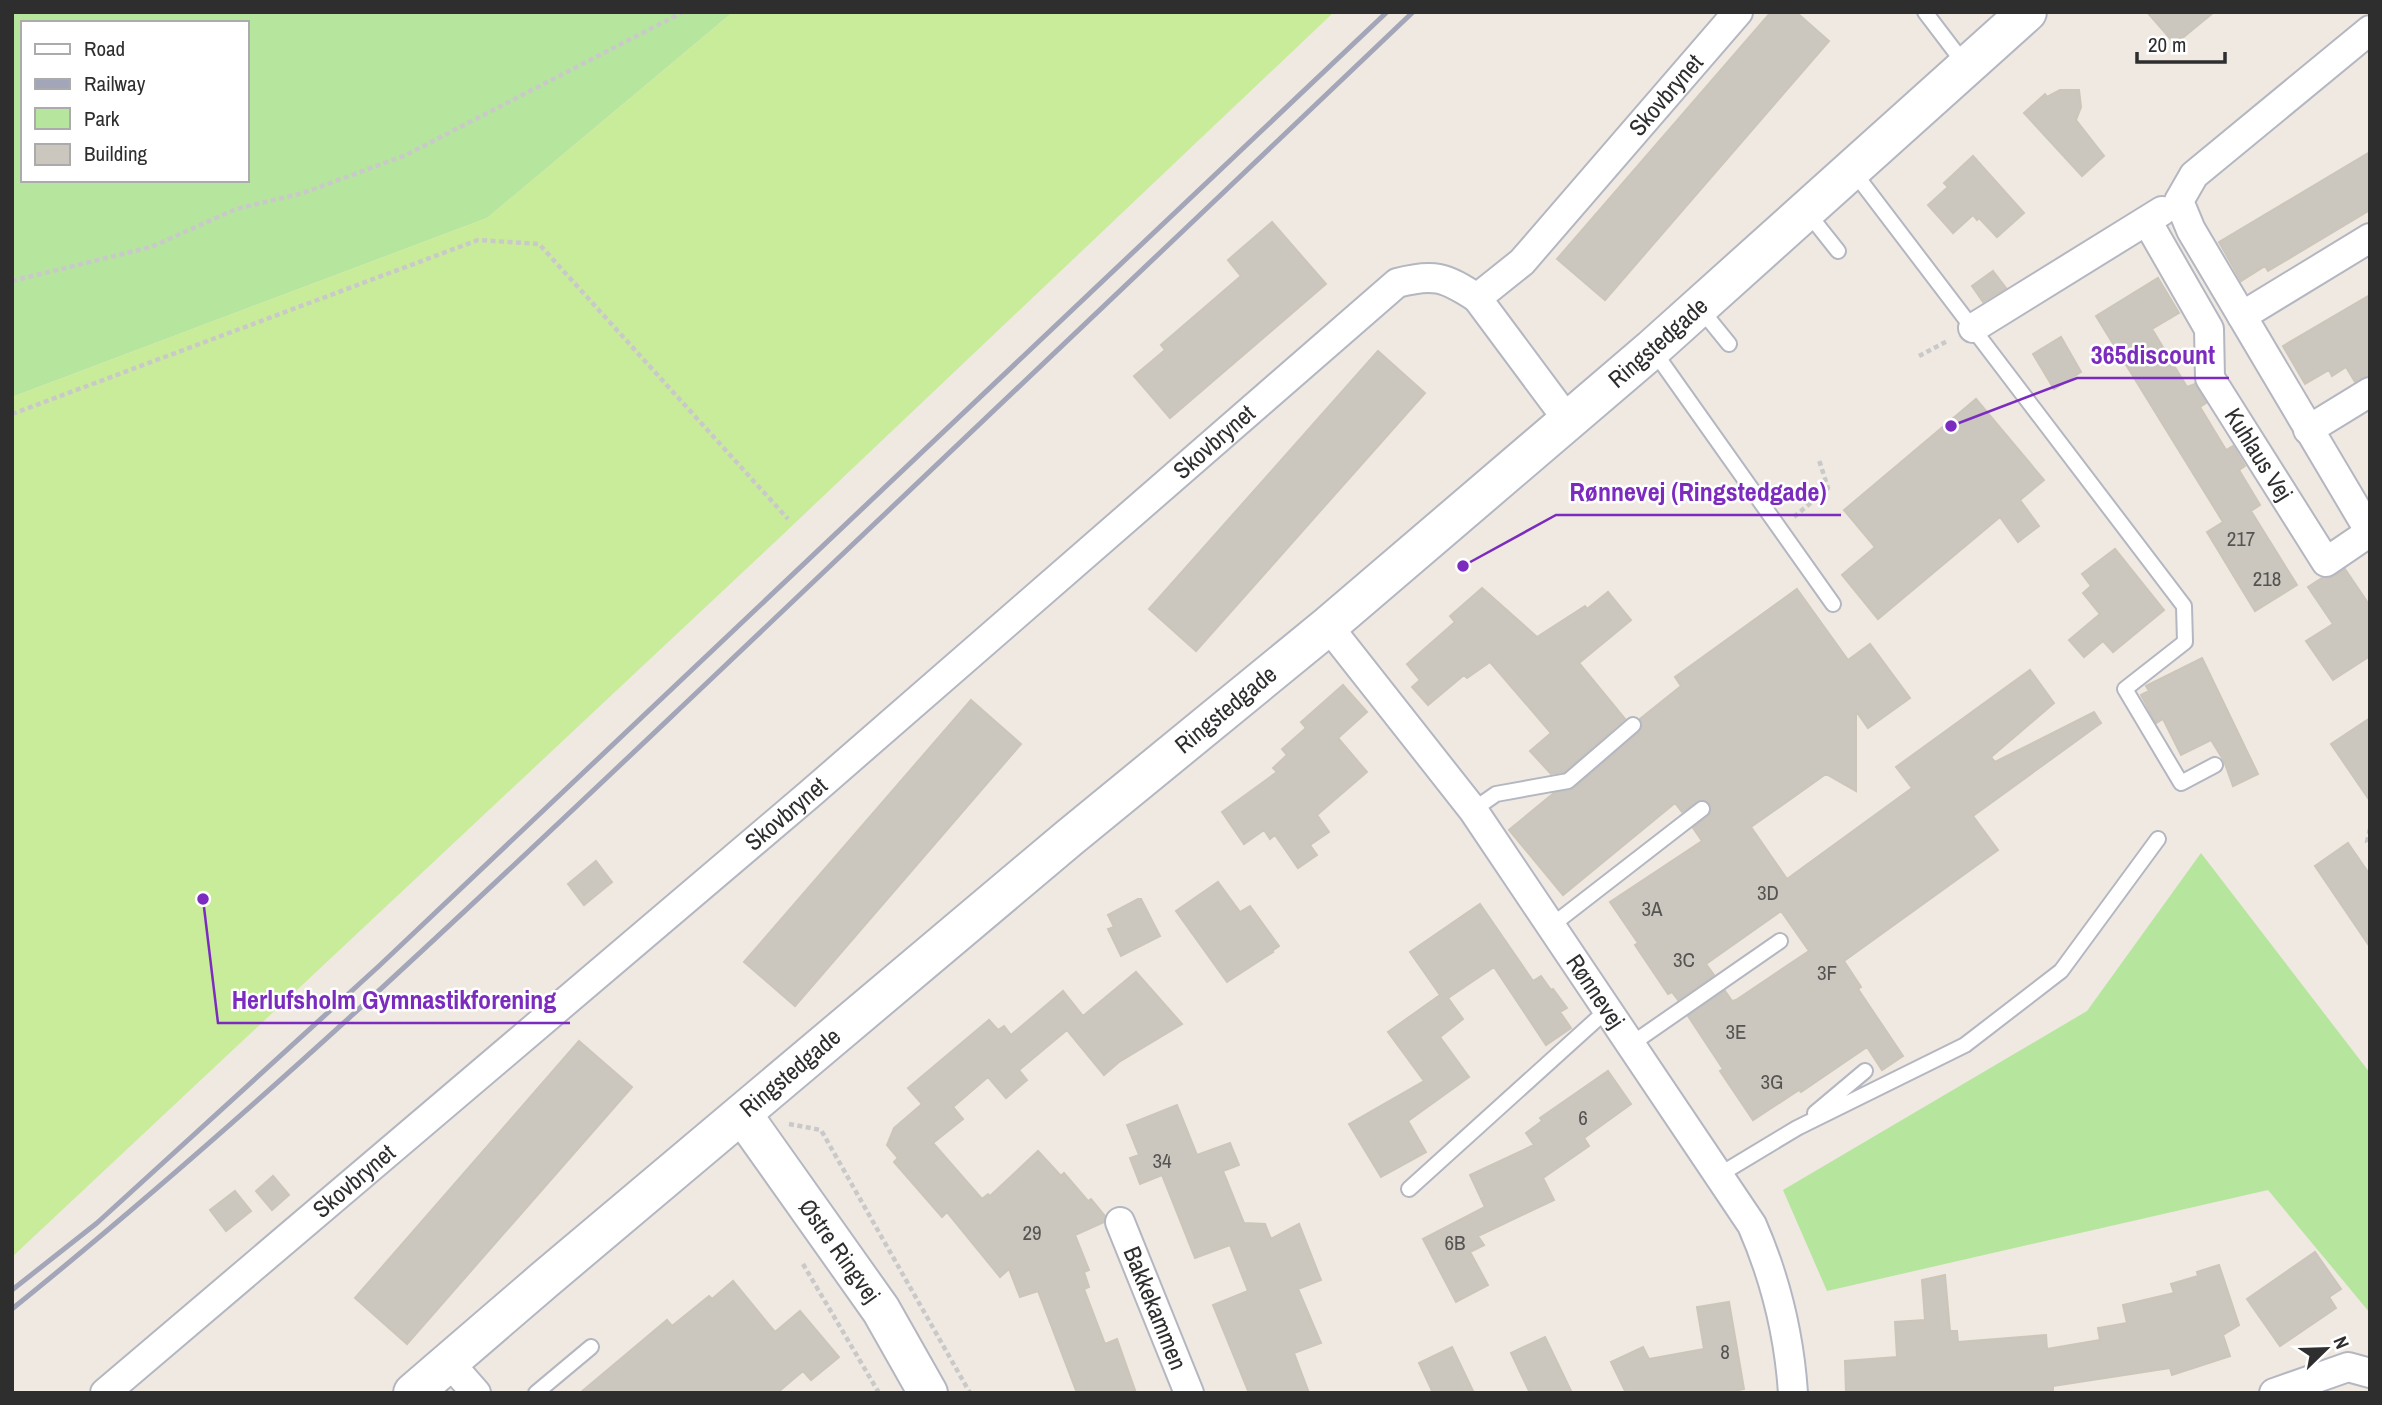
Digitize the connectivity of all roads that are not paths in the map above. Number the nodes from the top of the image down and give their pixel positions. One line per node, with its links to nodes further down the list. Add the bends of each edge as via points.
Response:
1 (1738, 12): 12 (street, Skovbrynet, via 1522,261)
2 (1925, 12): 5 (lane)
3 (2027, 12): 5 (street, Ringstedgade)
4 (2370, 30): 7 (street, via 2194,175)
5 (1967, 67): 6 (street, Ringstedgade)
6 (1853, 171): 8 (street, Ringstedgade); 15 (lane)
7 (2179, 201): 9 (street); 14 (street, Kuhlaus Vej)
8 (1807, 212): 11 (lane); 13 (street, Ringstedgade)
9 (2147, 220): 15 (street); 21 (street, Kuhlaus Vej, via 2209,329 2210,378 2326,562)
10 (2370, 238): 14 (street)
11 (1838, 251)
12 (1477, 298): 19 (street, Skovbrynet); 42 (street, Skovbrynet, via 1436,277 1397,283 811,793)
13 (1698, 306): 16 (lane); 17 (street, Ringstedgade)
14 (2242, 316): 20 (street, Kuhlaus Vej)
15 (1973, 328): 25 (lane, via 2184,606 2185,642 2125,689 2180,783)
16 (1729, 344)
17 (1652, 349): 19 (street, Ringstedgade); 22 (lane)
18 (2370, 392): 20 (street)
19 (1567, 419): 23 (street, Ringstedgade)
20 (2308, 430): 21 (street, Kuhlaus Vej)
21 (2368, 537)
22 (1833, 604)
23 (1328, 626): 27 (street, Rønnevej); 34 (street, Ringstedgade)
24 (1633, 725): 27 (lane, via 1568,781 1496,794)
25 (2215, 765)
26 (1702, 809): 29 (lane)
27 (1473, 810): 29 (street, Rønnevej)
28 (2158, 839): 35 (lane, via 2061,971 1965,1045)
29 (1551, 926): 31 (street, Rønnevej)
30 (1780, 941): 32 (lane)
31 (1607, 1010): 32 (street, Rønnevej); 37 (lane)
32 (1630, 1045): 36 (street, Rønnevej)
33 (1865, 1071): 35 (lane)
34 (742, 1114): 40 (street, Ringstedgade); 46 (street, Østre Ringvej, via 881,1310)
35 (1797, 1128): 36 (lane)
36 (1719, 1175): 48 (street, Rønnevej, via 1752,1225 1776,1287)
37 (1409, 1189)
38 (1120, 1222): 47 (street, Bakkekammen)
39 (591, 1347): 45 (lane)
40 (448, 1361): 43 (street, Ringstedgade); 44 (street)
41 (2370, 1373): 49 (street, via 2348,1367)
42 (106, 1393)
43 (413, 1393)
44 (477, 1393)
45 (537, 1393)
46 (928, 1393)
47 (1189, 1393)
48 (1793, 1393)
49 (2274, 1393)

